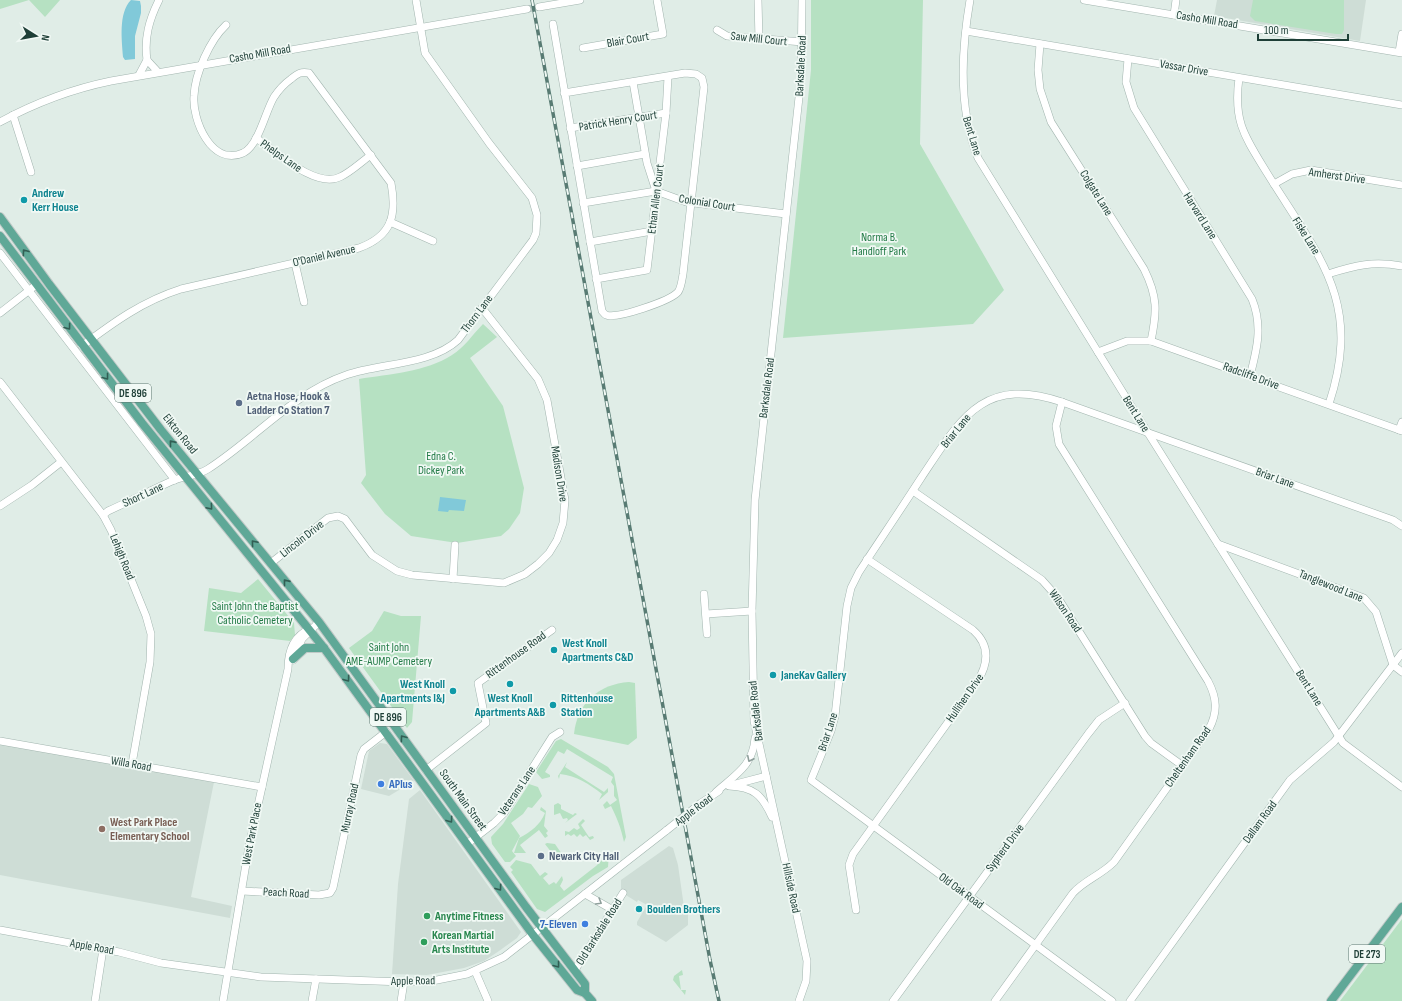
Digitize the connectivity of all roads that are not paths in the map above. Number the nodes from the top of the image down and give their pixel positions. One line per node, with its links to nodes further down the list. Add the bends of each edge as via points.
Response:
1 (159, 0): 25 (street, via 147,30)
2 (416, 0): 15 (street, Thorn Lane)
3 (580, 0): 10 (street)
4 (657, 0): 22 (street, Blair Court, via 663,34)
5 (758, 0): 19 (street)
6 (802, 0): 20 (street, Barksdale Road)
7 (970, 0): 17 (street, Bent Lane)
8 (1084, 0): 12 (street, Casho Mill Road)
9 (1176, 0): 12 (street)
10 (539, 7)
11 (527, 9): 15 (street, Casho Mill Road)
12 (1174, 15): 23 (street, Casho Mill Road)
13 (553, 24): 32 (street)
14 (226, 25): 26 (street, via 218,32)
15 (421, 26): 26 (street, Casho Mill Road); 65 (street, Thorn Lane, via 425,53 430,62 532,198 537,215 533,240)
16 (717, 30): 19 (street, Saw Mill Court, via 727,36)
17 (966, 32): 21 (street, Vassar Drive); 70 (street, Bent Lane, via 964,109 976,153)
18 (1402, 34): 23 (street)
19 (759, 40): 20 (street, Saw Mill Court)
20 (803, 42): 49 (street, Barksdale Road)
21 (1040, 44): 24 (street, Vassar Drive); 68 (street, Colgate Lane, via 1040,89 1051,122 1152,286 1156,304)
22 (583, 48)
23 (1400, 53)
24 (1128, 59): 30 (street, Vassar Drive); 71 (street, Harvard Lane, via 1126,82 1134,108 1252,299 1259,334)
25 (147, 60): 27 (street); 28 (street)
26 (202, 65): 27 (street, Casho Mill Road); 39 (street, via 194,89 194,104 205,139 215,149 232,155 243,152)
27 (158, 72): 28 (street, Casho Mill Road)
28 (139, 75): 35 (street, Casho Mill Road, via 67,92)
29 (668, 77): 31 (street); 34 (street, Ethan Allen Court); 48 (street, via 691,73 699,75 704,81)
30 (1240, 78): 33 (street, Vassar Drive); 44 (street, Fiske Lane, via 1237,104 1242,130)
31 (633, 82): 32 (street); 36 (street)
32 (564, 93): 38 (street)
33 (1402, 105)
34 (666, 113): 36 (street, Patrick Henry Court); 46 (street, Ethan Allen Court)
35 (13, 115): 37 (street, Casho Mill Road); 43 (street)
36 (639, 117): 38 (street, Patrick Henry Court); 40 (street)
37 (0, 122)
38 (570, 128): 42 (street)
39 (256, 138): 41 (street, Phelps Lane, via 303,172 320,178 340,177); 41 (street, O'Daniel Avenue, via 274,97 285,84 303,72 316,79)
40 (645, 154): 42 (street); 46 (street)
41 (371, 155): 51 (street, O'Daniel Avenue, via 391,183 395,203)
42 (577, 166): 47 (street)
43 (31, 172)
44 (1274, 184): 45 (street, Amherst Drive, via 1292,174 1311,170); 59 (street, Fiske Lane)
45 (1402, 185)
46 (656, 191): 47 (street); 48 (street, Colonial Court); 52 (street, Ethan Allen Court)
47 (583, 203): 55 (street)
48 (692, 203): 49 (street, Colonial Court); 60 (street, via 680,290 674,297 659,304 616,315 606,315 602,311)
49 (786, 214): 93 (street, Barksdale Road, via 756,487 752,548)
50 (0, 217): 61 (main road, Elkton Road / DE 896, one-way to 50)
51 (390, 222): 54 (street); 57 (street, O'Daniel Avenue, via 381,234 367,245)
52 (652, 231): 55 (street); 60 (street, Ethan Allen Court, via 647,270)
53 (0, 236): 62 (main road, Elkton Road / DE 896)
54 (432, 241)
55 (590, 242): 60 (street)
56 (0, 252): 63 (street)
57 (295, 263): 64 (street); 67 (street, O'Daniel Avenue, via 162,295 127,313)
58 (1402, 266): 59 (street, via 1370,263)
59 (1328, 274): 74 (street, Fiske Lane, via 1337,299 1342,332 1338,373)
60 (596, 279)
61 (48, 284): 62 (main road); 67 (main road, Elkton Road / DE 896)
62 (36, 285): 63 (street); 69 (main road, Elkton Road / DE 896, one-way to 69)
63 (29, 291): 66 (street); 81 (street)
64 (304, 302)
65 (482, 308): 79 (street, Thorn Lane, via 458,340 442,352 353,373 329,382 299,401 207,470); 91 (street, Madison Drive, via 543,389 565,500 565,512 561,532 549,553 525,574 504,583)
66 (0, 313)
67 (91, 340): 69 (street, O'Daniel Avenue); 79 (main road, Elkton Road / DE 896, one-way to 67)
68 (1151, 341): 70 (street, Radcliffe Drive, via 1127,340); 71 (street, Radcliffe Drive)
69 (82, 346): 80 (main road, Elkton Road / DE 896, one-way to 80)
70 (1098, 352): 77 (street, Bent Lane)
71 (1250, 376): 74 (street, Radcliffe Drive)
72 (0, 382): 78 (street, Lehigh Road)
73 (1062, 402): 77 (street, Briar Lane); 82 (street, Briar Lane, via 1023,393 995,398 976,408 956,427); 113 (street, Cheltenham Road, via 1056,426 1059,444 1208,681 1215,697 1213,721)
74 (1329, 404): 76 (street, Radcliffe Drive)
75 (1402, 422): 76 (street)
76 (1401, 430)
77 (1148, 433): 86 (street, Briar Lane, via 1388,518); 87 (street, Bent Lane)
78 (61, 462): 83 (street); 84 (street, Lehigh Road)
79 (196, 473): 80 (street, Thorn Lane); 90 (main road, Elkton Road / DE 896, one-way to 79)
80 (185, 477): 81 (street, Short Lane); 96 (main road, Elkton Road / DE 896, one-way to 96)
81 (175, 480): 84 (street, Short Lane)
82 (913, 491): 89 (street, Briar Lane); 105 (street, Wilson Road, via 1042,580 1058,598)
83 (0, 506)
84 (103, 515): 111 (street, Lehigh Road, via 135,588 151,634 150,662)
85 (334, 516): 90 (street, Lincoln Drive); 91 (street, Madison Drive, via 345,519 372,555 397,571)
86 (1402, 526)
87 (1218, 544): 102 (street, Tanglewood Lane, via 1364,598 1376,612); 109 (street, Bent Lane)
88 (455, 545): 91 (street)
89 (867, 559): 117 (street, Briar Lane, via 854,580 849,596 835,716); 123 (street, Hullihen Drive, via 973,630 981,639 986,652 985,667 977,682)
90 (271, 563): 95 (main road, Elkton Road / DE 896, one-way to 90)
91 (452, 579)
92 (704, 594): 94 (street)
93 (752, 611): 94 (street); 106 (street, Barksdale Road)
94 (706, 614): 98 (street)
95 (319, 622): 96 (street, West Park Place); 114 (main road, South Main Street / DE 896, one-way to 95)
96 (310, 629): 99 (main road, South Main Street / DE 896); 101 (street, West Park Place, via 297,647); 103 (street, West Park Place, via 301,633 292,645)
97 (552, 630): 114 (street, Rittenhouse Road, via 478,683 486,723)
98 (707, 634)
99 (324, 648): 101 (main road, via 305,648); 107 (main road, South Main Street / DE 896, one-way to 107)
100 (1402, 653): 102 (street, Dallam Road)
101 (293, 659): 103 (street, West Park Place)
102 (1393, 665): 104 (street); 109 (street, Dallam Road)
103 (288, 669): 120 (street, West Park Place)
104 (1402, 672)
105 (1125, 703): 113 (street, Wilson Road, via 1151,743); 131 (street, Sypherd Drive, via 1090,730)
106 (754, 721): 115 (street, Barksdale Road); 122 (street, one-way to 122, via 754,749 748,764)
107 (386, 732): 112 (main road, South Main Street / DE 896); 128 (street, Murray Road, via 364,749 361,755)
108 (560, 732): 125 (street, Veterans Lane, via 552,737 504,813)
109 (1339, 736): 121 (street, Bent Lane, via 1343,742); 156 (street, Dallam Road, via 1290,780)
110 (0, 741): 111 (street, Willa Road)
111 (132, 764): 120 (street, Willa Road)
112 (411, 766): 114 (main road); 116 (main road, South Main Street / DE 896)
113 (1183, 766): 138 (street, Cheltenham Road, via 1114,862 1080,886)
114 (426, 770): 118 (main road, South Main Street / DE 896)
115 (766, 776): 119 (street, Apple Road); 124 (street, Hillside Road)
116 (420, 779): 118 (main road); 126 (main road, South Main Street / DE 896, one-way to 126)
117 (810, 780): 123 (street, Old Oak Road)
118 (434, 781): 125 (main road, South Main Street / DE 896)
119 (729, 786): 122 (street, Apple Road); 124 (street, via 745,787 757,793 763,799)
120 (262, 787): 127 (street, West Park Place)
121 (1402, 787)
122 (716, 792): 130 (street, Apple Road, bridge)
123 (872, 825): 131 (street, Old Oak Road); 134 (street, Hullihen Drive, via 850,860)
124 (778, 830): 152 (street, Hillside Road, via 806,961 806,981)
125 (476, 838): 126 (street, Veterans Lane); 135 (main road, South Main Street / DE 896)
126 (467, 844): 137 (main road, South Main Street / DE 896, one-way to 137)
127 (242, 891): 128 (street, Peach Road, via 319,895); 142 (street, West Park Place)
128 (330, 893)
129 (623, 893): 133 (street, Old Barksdale Road)
130 (585, 894): 133 (street, one-way to 133); 135 (street, Apple Road)
131 (969, 896): 138 (street, Old Oak Road); 153 (street, Sypherd Drive)
132 (1402, 907): 157 (main road, DE 273)
133 (613, 910): 140 (street, Old Barksdale Road)
134 (856, 910)
135 (542, 928): 137 (street, Apple Road); 140 (main road, South Main Street / DE 896)
136 (0, 930): 139 (street, Apple Road)
137 (533, 935): 141 (street, Apple Road, via 504,957); 145 (main road, South Main Street / DE 896, one-way to 145, via 577,990)
138 (1036, 945): 154 (street, Cheltenham Road); 155 (street, Old Oak Road)
139 (103, 949): 142 (street, Apple Road, via 161,963); 146 (street)
140 (575, 970): 145 (main road, South Main Street / DE 896, via 585,984)
141 (475, 971): 144 (street, Apple Road, via 439,980); 150 (street)
142 (228, 973): 143 (street, Apple Road); 147 (street, West Park Place)
143 (316, 979): 144 (street, Apple Road); 148 (street)
144 (404, 982): 149 (street)
145 (585, 992): 151 (main road, South Main Street / DE 896)
146 (95, 1001)
147 (223, 1001)
148 (312, 1001)
149 (401, 1001)
150 (488, 1001)
151 (592, 1001)
152 (799, 1001)
153 (893, 1001)
154 (995, 1001)
155 (1112, 1001)
156 (1130, 1001)
157 (1331, 1001)

